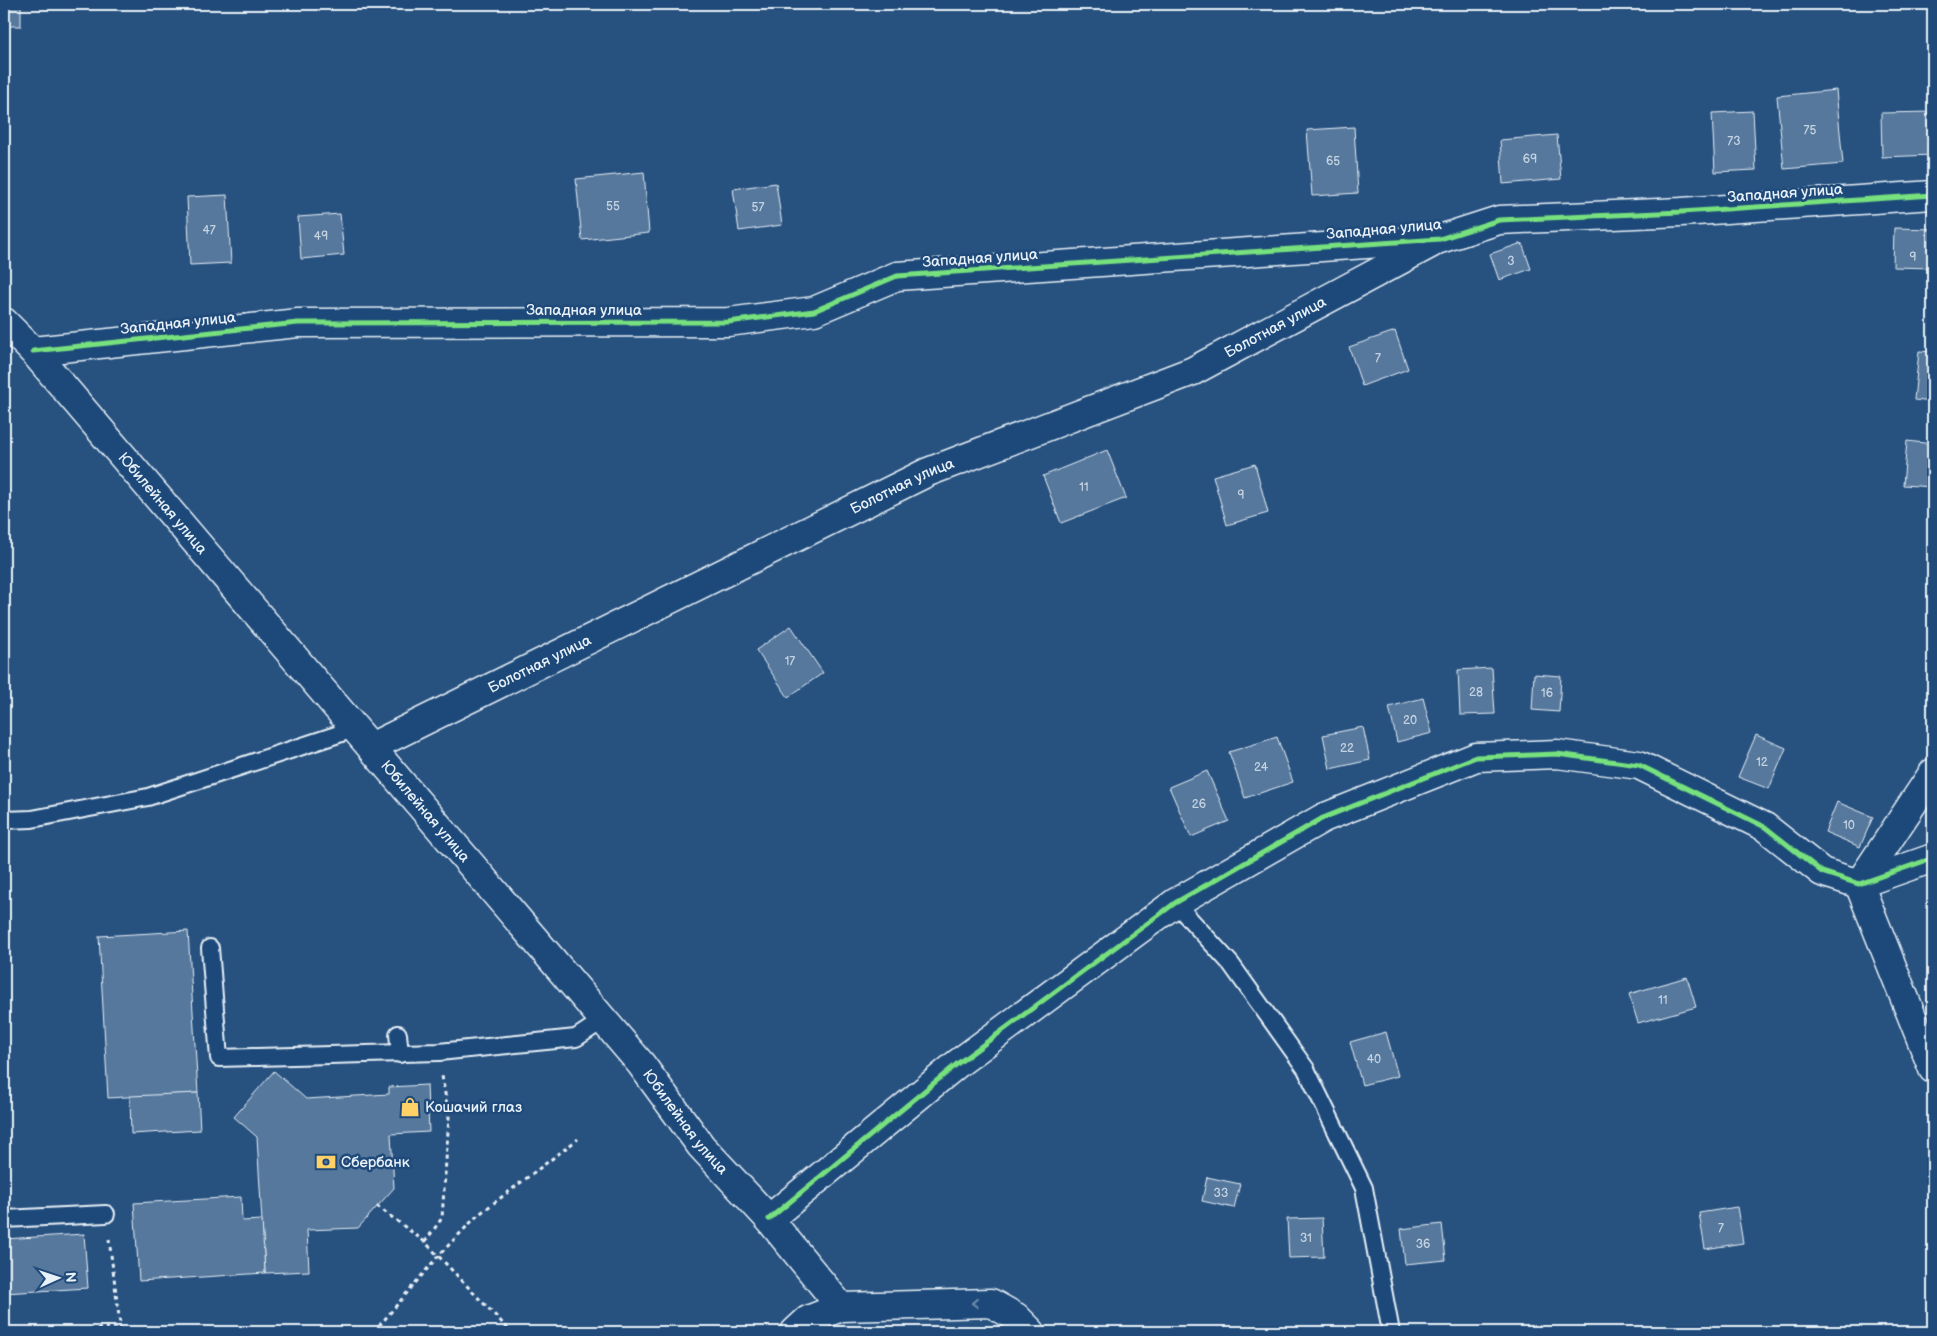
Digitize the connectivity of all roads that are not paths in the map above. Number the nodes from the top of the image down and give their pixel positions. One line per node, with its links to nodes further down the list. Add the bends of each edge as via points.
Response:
1 (1933, 195): 2 (street, Западная улица, via 1499,220)
2 (1440, 239): 4 (street, Западная улица, via 897,276 814,311 728,322 298,322); 5 (street, Болотная улица, via 1193,371 928,472)
3 (4, 322): 4 (street, Юбилейная улица)
4 (33, 351): 5 (street, Юбилейная улица)
5 (363, 738): 7 (lane, via 148,797 32,819); 12 (street, Юбилейная улица)
6 (1933, 773): 9 (street)
7 (4, 820)
8 (1933, 858): 9 (street)
9 (1858, 884): 10 (street, via 1822,872 1765,828 1639,766 1557,754 1476,757 1323,818); 15 (street)
10 (1175, 903): 18 (street, via 957,1064); 22 (lane, via 1231,964 1306,1069 1364,1188)
11 (210, 948): 14 (lane, via 219,1058)
12 (603, 1020): 14 (lane, via 576,1038); 18 (street, Юбилейная улица, via 641,1064 701,1146)
13 (398, 1034): 14 (lane)
14 (400, 1054)
15 (1933, 1069)
16 (106, 1214): 17 (lane)
17 (4, 1219)
18 (769, 1219): 19 (street, Юбилейная улица)
19 (841, 1307): 20 (street, via 808,1320); 21 (street, one-way to 19, via 1016,1317 992,1303)
20 (795, 1332)
21 (1031, 1332)
22 (1391, 1332)

